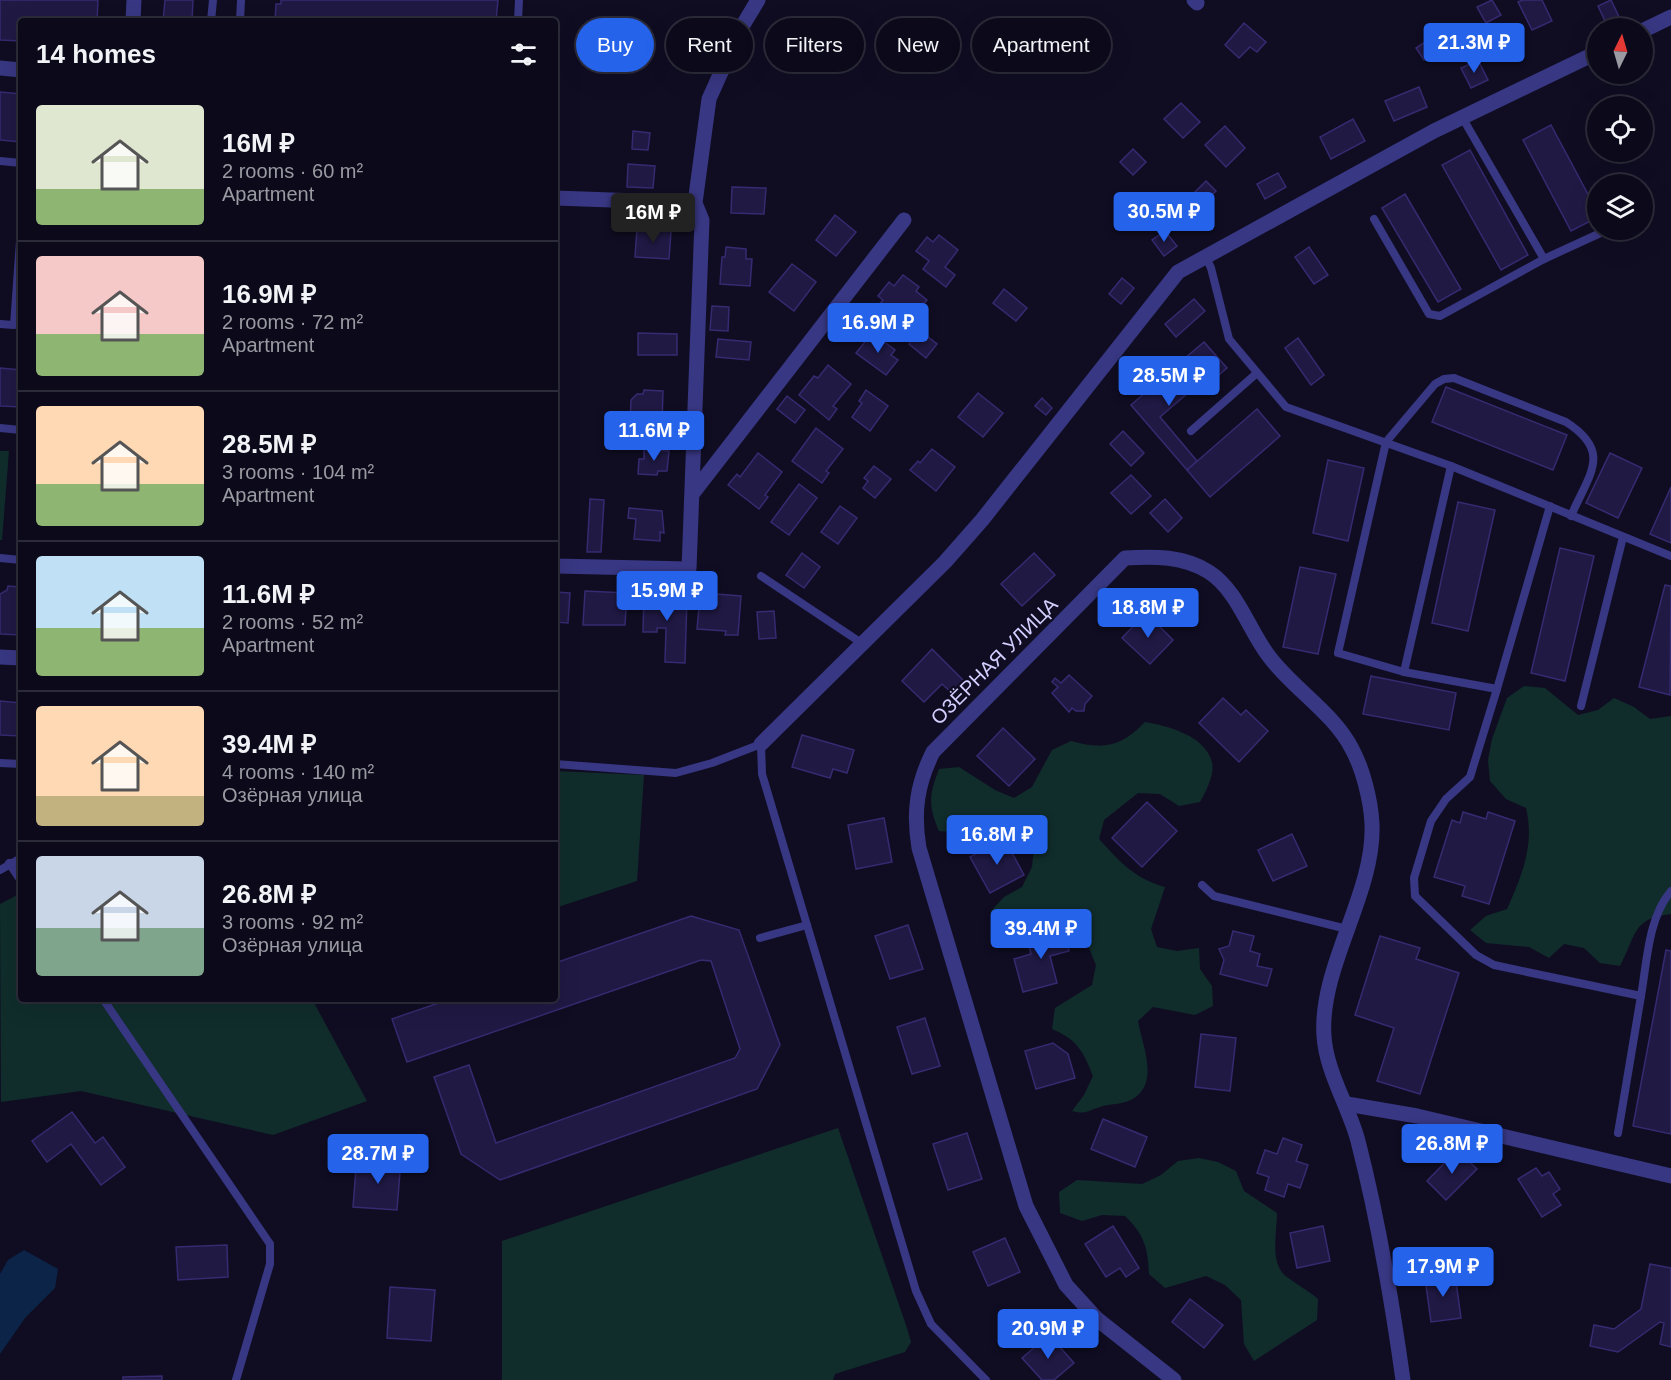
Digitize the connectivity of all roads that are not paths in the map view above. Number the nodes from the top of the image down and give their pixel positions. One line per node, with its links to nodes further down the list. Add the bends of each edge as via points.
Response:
1 (135, 0): 7 (street)
2 (213, 0): 8 (lane)
3 (241, 0): 9 (lane)
4 (519, 0): 10 (lane)
5 (758, 0): 19 (street, via 709,99)
6 (1671, 17): 11 (street)
7 (133, 18)
8 (211, 18)
9 (240, 18)
10 (518, 18)
11 (1653, 26)
12 (1587, 57): 15 (street)
13 (0, 68): 14 (street)
14 (18, 70)
15 (1462, 117): 23 (street); 24 (lane)
16 (0, 161): 17 (lane)
17 (18, 163)
18 (558, 198): 19 (street)
19 (695, 203): 34 (street, via 702,220)
20 (1374, 219): 24 (lane, via 1429,314 1440,316)
21 (904, 220): 34 (street)
22 (1587, 239): 24 (lane)
23 (1205, 255): 28 (lane, via 1229,339); 43 (street, via 1178,272 982,520)
24 (1544, 259)
25 (18, 301): 27 (lane)
26 (0, 324): 27 (lane)
27 (17, 326)
28 (1257, 373): 31 (lane); 32 (lane, via 1286,407)
29 (0, 428): 30 (lane)
30 (18, 430)
31 (1191, 431)
32 (1386, 442): 33 (lane); 36 (lane, via 1435,384 1444,379 1454,378 1566,422 1582,432 1592,445 1595,458); 46 (lane, via 1338,653)
33 (1450, 466): 35 (lane); 46 (lane)
34 (693, 493): 41 (street, via 689,569)
35 (1550, 506): 36 (lane); 47 (lane)
36 (1571, 516): 37 (lane)
37 (1623, 537): 38 (lane); 48 (lane)
38 (1671, 556)
39 (0, 558): 40 (lane)
40 (18, 560)
41 (558, 566)
42 (761, 576): 43 (lane)
43 (862, 644): 49 (street)
44 (0, 657): 45 (street)
45 (18, 658)
46 (1404, 672): 47 (lane)
47 (1497, 689): 62 (lane, via 1470,777 1446,799 1431,821 1414,878 1415,896 1476,955 1494,965)
48 (1581, 706)
49 (761, 744): 52 (lane, via 676,773); 59 (lane, via 762,774)
50 (0, 763): 51 (lane)
51 (18, 764)
52 (558, 764)
53 (18, 860): 54 (lane)
54 (9, 864): 55 (lane); 56 (lane)
55 (0, 870)
56 (18, 877)
57 (1202, 885): 60 (lane, via 1214,896)
58 (1671, 891): 62 (lane, via 1655,921)
59 (807, 924): 61 (lane); 68 (lane, via 916,1291 932,1324)
60 (1347, 929): 64 (street, ОЗЁРНАЯ УЛИЦА, via 1326,1004 1324,1035 1328,1061); 69 (street, ОЗЁРНАЯ УЛИЦА, via 1370,856 1372,823 1352,749 1333,723 1269,657 1229,592 1210,573 1183,561 1153,556 1125,558 933,752 921,776 916,801 919,848 1026,1206 1066,1285 1097,1319)
61 (760, 938)
62 (1641, 996): 65 (lane)
63 (105, 1002): 67 (lane, via 270,1244 270,1264)
64 (1347, 1104): 66 (street, via 1417,1116); 70 (street, ОЗЁРНАЯ УЛИЦА, via 1359,1142)
65 (1618, 1133)
66 (1671, 1176)
67 (236, 1380)
68 (986, 1380)
69 (1174, 1380)
70 (1403, 1380)

